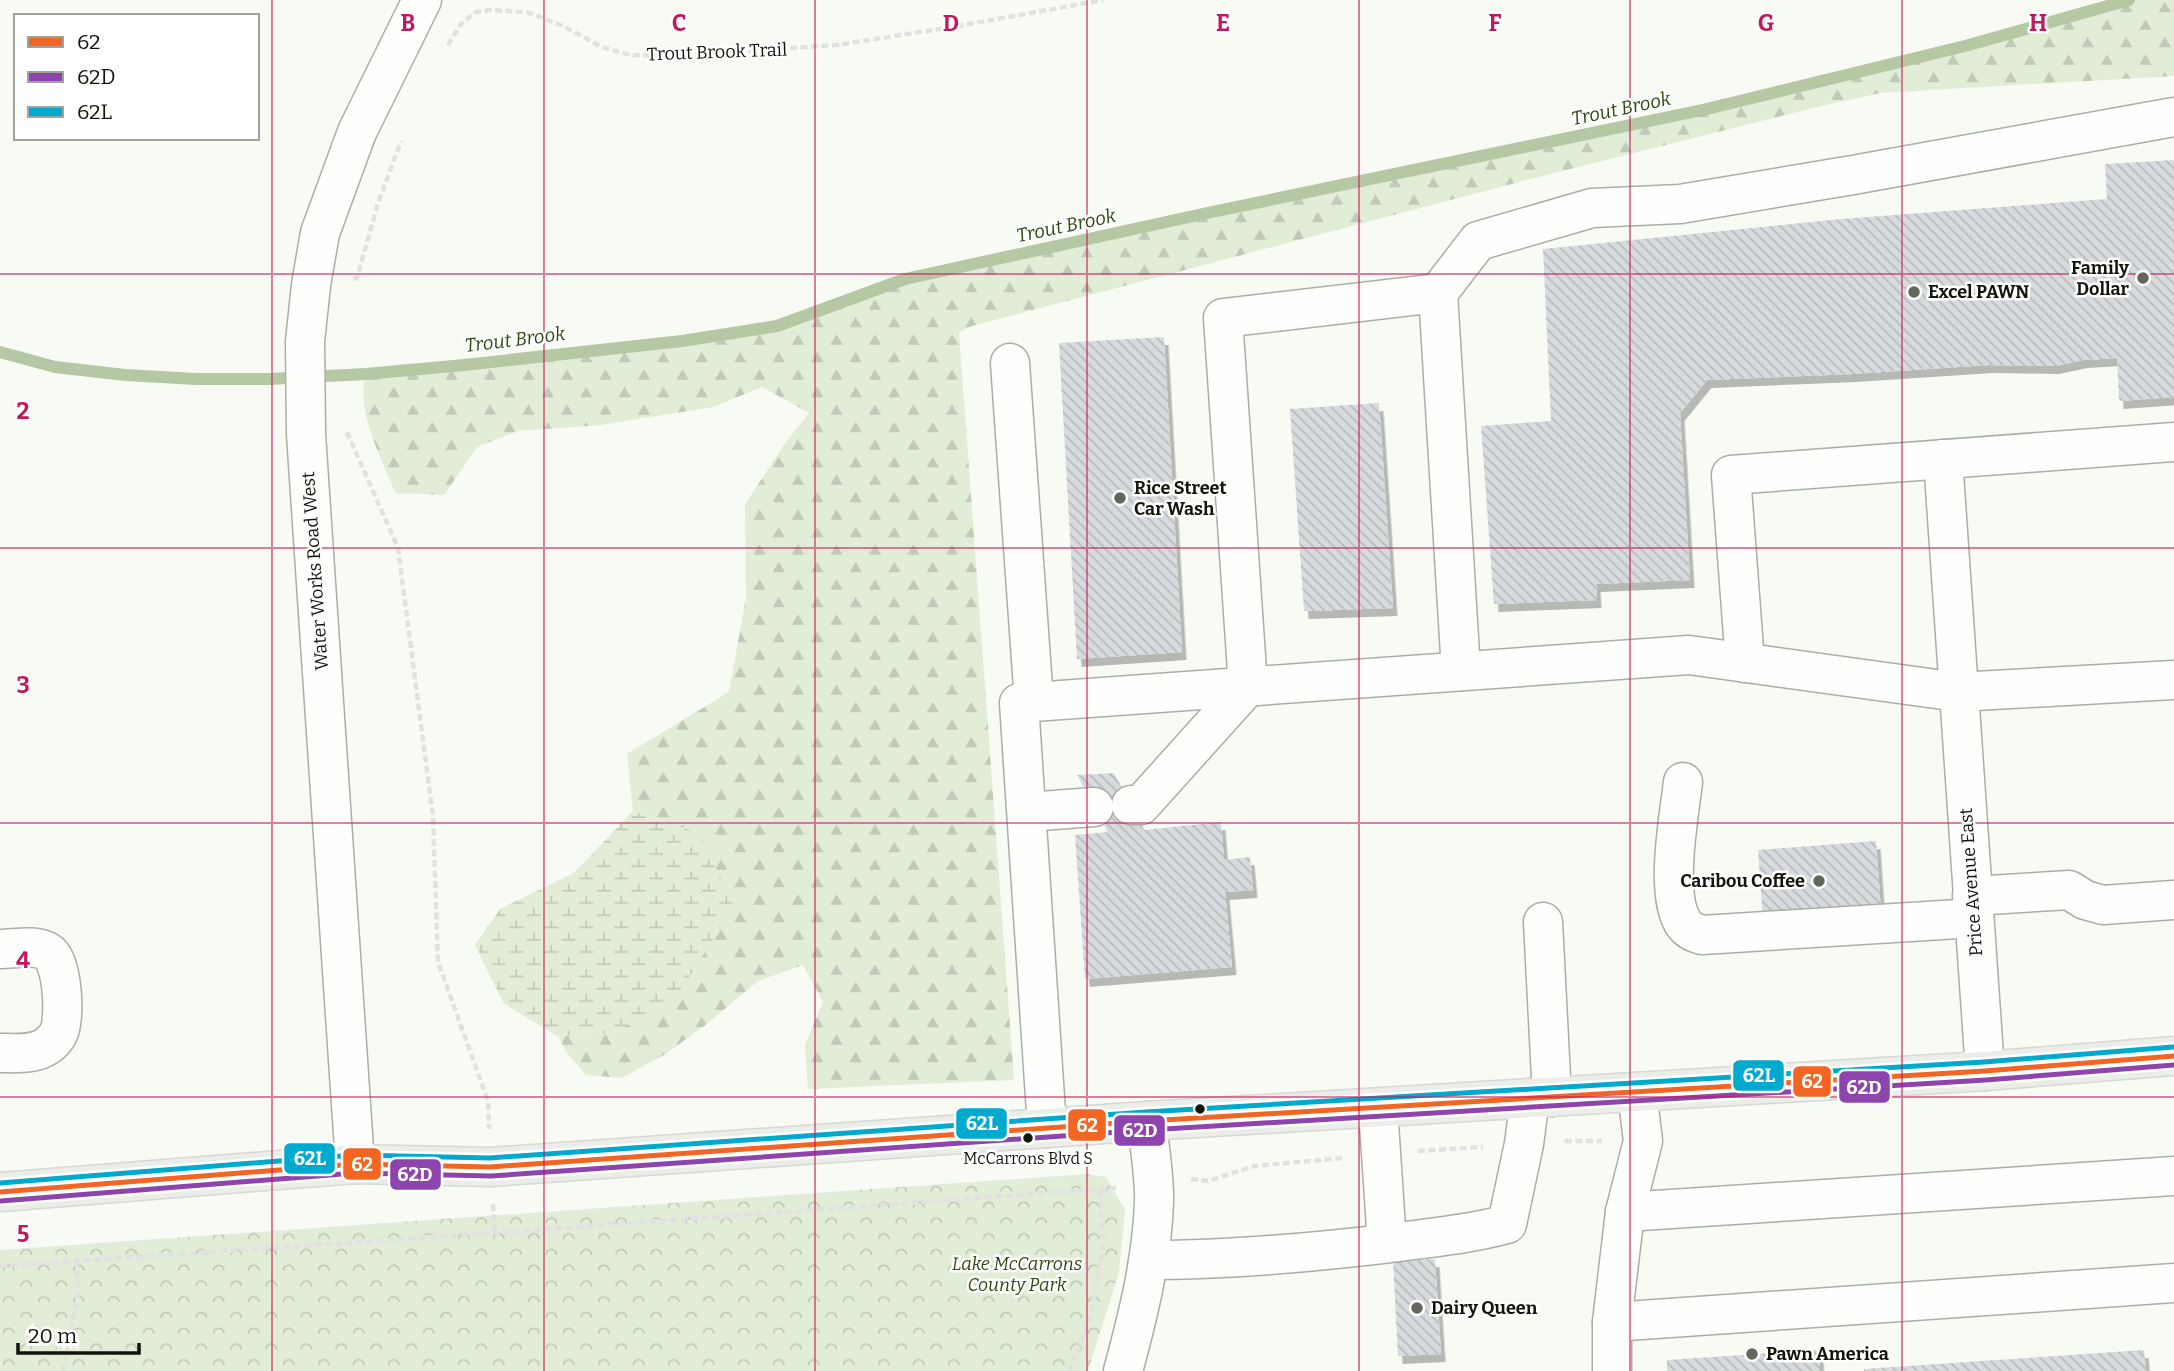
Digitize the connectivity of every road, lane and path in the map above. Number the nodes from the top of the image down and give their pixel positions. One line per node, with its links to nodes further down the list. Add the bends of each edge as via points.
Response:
1 (422, 0): 33 (street, Water Works Road West, via 357,132 320,233 305,342 306,435)
2 (1103, 0): 3 (path, Trout Brook Trail, via 836,45 671,56 631,55 602,47 527,12 490,10 476,12 461,24)
3 (442, 54)
4 (2174, 117): 7 (street, via 1681,204 1591,208 1478,241)
5 (402, 139): 6 (path, via 357,278)
6 (345, 280)
7 (1438, 293): 13 (street); 15 (street, via 1223,317)
8 (1010, 363): 17 (street)
9 (345, 426): 29 (path, via 398,548 433,817 438,962)
10 (2174, 442): 11 (street)
11 (1943, 459): 12 (street, via 1731,475); 16 (street, Price Avenue East)
12 (1745, 663): 13 (street, via 1689,655); 16 (street)
13 (1461, 671): 15 (street)
14 (2174, 680): 16 (street)
15 (1248, 686): 17 (street); 19 (street, via 1141,805)
16 (1958, 692): 21 (street, Price Avenue East)
17 (1034, 702): 19 (street, via 1019,703)
18 (1683, 782): 21 (street, via 1674,868 1678,910 1689,931 1702,935)
19 (1027, 812): 32 (street)
20 (2174, 900): 21 (street, via 2103,905 2069,890)
21 (1973, 907): 26 (street, Price Avenue East)
22 (1543, 922): 28 (street)
23 (0, 949): 24 (street, via 38,948 50,953 59,966 62,993 59,1032 49,1045 36,1052)
24 (0, 1054)
25 (2174, 1056): 26 (main road)
26 (1985, 1071): 27 (main road)
27 (1637, 1092): 28 (main road); 38 (street, via 1643,1140)
28 (1541, 1098): 30 (main road); 39 (street, via 1524,1144 1507,1224)
29 (488, 1101)
30 (1378, 1108): 31 (main road); 39 (street)
31 (1147, 1121): 32 (main road); 40 (street, via 1155,1199)
32 (1047, 1128): 33 (main road, via 490,1167)
33 (355, 1164): 37 (main road)
34 (2174, 1176): 38 (street)
35 (1113, 1188): 36 (path)
36 (1100, 1190): 41 (path); 46 (path, via 1103,1249 1090,1318)
37 (0, 1192)
38 (1625, 1212): 44 (street)
39 (1387, 1243): 40 (street, via 1215,1260)
40 (1148, 1260): 47 (street)
41 (77, 1261): 42 (path); 45 (path, via 78,1294)
42 (0, 1266)
43 (2174, 1283): 44 (street)
44 (1612, 1322): 48 (street)
45 (63, 1371)
46 (1069, 1371)
47 (1123, 1371)
48 (1612, 1371)

